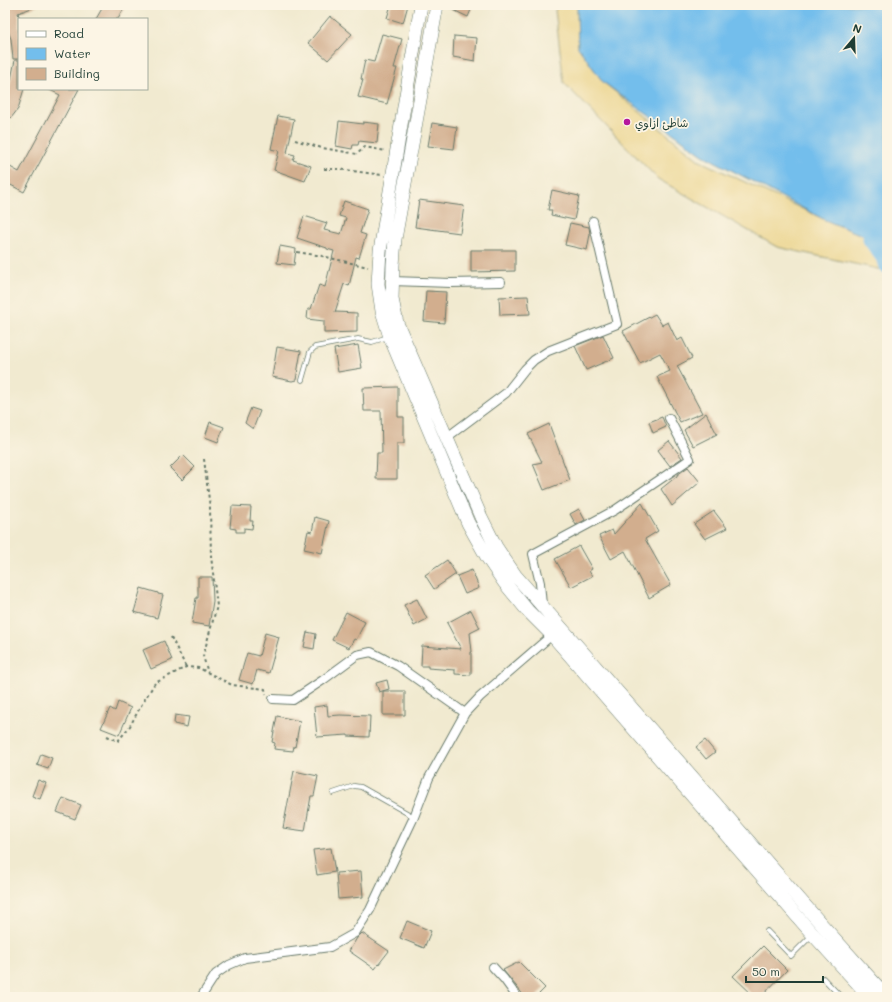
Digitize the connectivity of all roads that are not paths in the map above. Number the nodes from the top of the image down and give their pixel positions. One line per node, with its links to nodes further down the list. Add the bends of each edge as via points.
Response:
1 (421, 5): 6 (main road, via 380,251 378,284 382,311)
2 (437, 5): 4 (main road, via 395,239)
3 (593, 221): 9 (street, via 617,324 548,351 534,360 506,393)
4 (392, 281): 5 (street); 9 (main road, via 392,299 397,323)
5 (501, 282)
6 (390, 337): 7 (lane, via 372,342 358,340 315,347 310,352); 11 (main road, via 468,523 504,582)
7 (302, 380)
8 (669, 418): 10 (street, via 690,459 616,510 533,554)
9 (446, 438): 10 (main road, via 496,547 515,575)
10 (542, 605): 24 (main road)
11 (552, 635): 13 (street); 17 (main road)
12 (273, 699): 13 (street, via 293,700 357,655 370,652 398,666)
13 (465, 713): 15 (street, via 429,778)
14 (333, 794): 15 (lane, via 354,786 361,787)
15 (414, 817): 20 (street, via 370,910 355,933 330,947 245,958 216,974)
16 (767, 931): 17 (lane, via 791,956)
17 (813, 934): 23 (main road)
18 (493, 967): 21 (street)
19 (823, 978): 22 (lane)
20 (201, 997)
21 (517, 997)
22 (841, 997)
23 (870, 997)
24 (887, 997)

